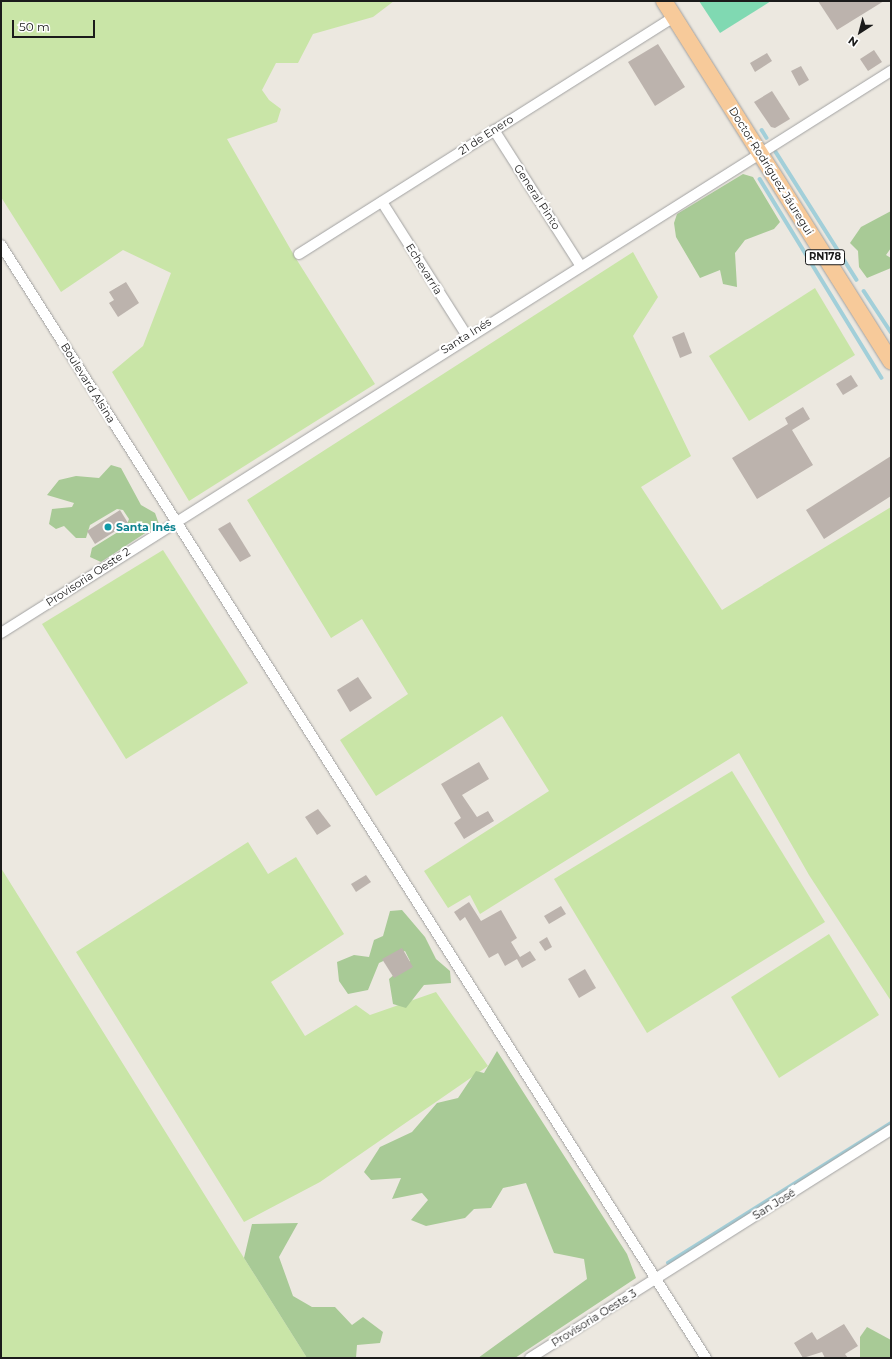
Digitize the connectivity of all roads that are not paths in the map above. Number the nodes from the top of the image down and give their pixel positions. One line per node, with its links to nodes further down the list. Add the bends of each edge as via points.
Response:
1 (664, 1): 2 (main road, Doctor Rodríguez Jáuregui / RN178)
2 (674, 17): 4 (street, 21 de Enero); 5 (main road, Doctor Rodríguez Jáuregui / RN178)
3 (891, 71): 5 (street, Santa Inés)
4 (494, 130): 6 (street, 21 de Enero); 9 (street, General Pinto)
5 (759, 153): 9 (street, Santa Inés); 11 (main road, Doctor Rodríguez Jáuregui / RN178)
6 (382, 202): 8 (street, 21 de Enero); 10 (street, Echevarría)
7 (1, 245): 12 (street, Boulevard Alsina)
8 (299, 254)
9 (580, 265): 10 (street, Santa Inés)
10 (467, 336): 12 (street, Santa Inés)
11 (891, 362)
12 (176, 521): 13 (street, Provisoria Oeste 2); 15 (street, Boulevard Alsina)
13 (1, 633)
14 (891, 1130): 15 (street, San José)
15 (657, 1279): 16 (street, Provisoria Oeste 3); 17 (street, Boulevard Alsina)
16 (530, 1358)
17 (706, 1358)

